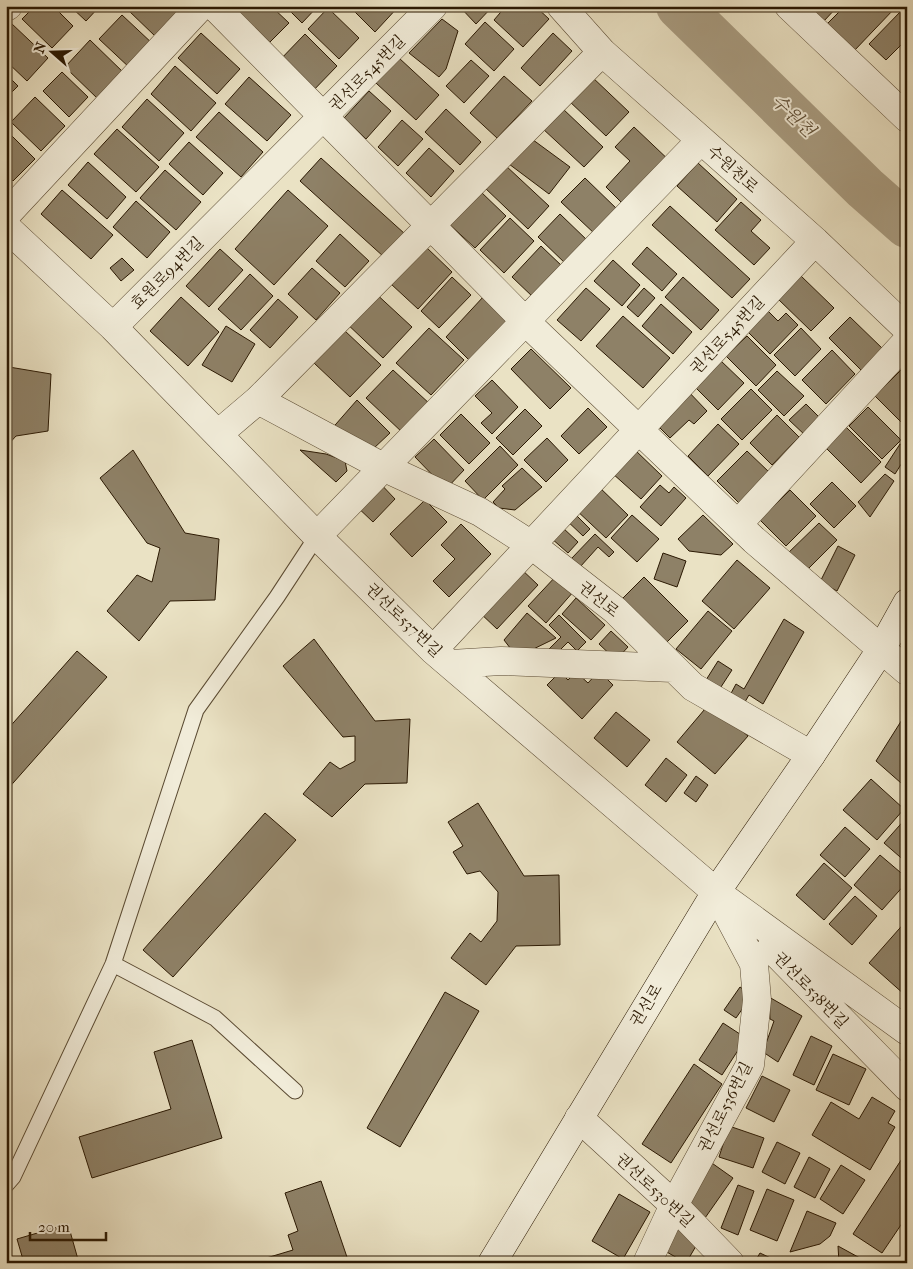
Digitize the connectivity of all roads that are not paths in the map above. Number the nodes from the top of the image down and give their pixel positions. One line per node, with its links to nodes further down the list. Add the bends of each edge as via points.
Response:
1 (201, 6): 10 (street)
2 (214, 6): 7 (street)
3 (433, 6): 7 (street, 권선로545번길)
4 (562, 6): 6 (street, 수원천로)
5 (789, 6): 8 (street)
6 (602, 52): 9 (street, 수원천로); 11 (street)
7 (323, 116): 11 (street, 권선로545번길); 15 (street, 효원로94번길)
8 (907, 118)
9 (700, 140): 13 (street, 수원천로); 14 (street)
10 (6, 215)
11 (431, 225): 14 (street, 권선로545번길); 18 (street)
12 (6, 227): 15 (street)
13 (815, 242): 16 (street, 수원천로); 19 (street, 권선로545번길)
14 (526, 322): 19 (street, 권선로545번길); 21 (street)
15 (113, 327): 20 (street, 권선로537번길)
16 (907, 329)
17 (907, 341): 22 (street)
18 (258, 400): 20 (street); 21 (street)
19 (639, 429): 22 (street, 권선로545번길); 24 (street, 권선로545번길)
20 (218, 434): 23 (street, 권선로537번길)
21 (383, 467): 23 (street); 24 (street, via 480,512)
22 (738, 524): 26 (street, 권선로545번길)
23 (317, 536): 27 (street, 권선로537번길); 32 (lane, via 196,710)
24 (533, 546): 27 (street, 권선로545번길); 28 (street, 권선로, via 615,610)
25 (907, 603): 26 (street, 권선로)
26 (882, 648): 29 (street, 권선로545번길); 30 (street, 권선로)
27 (442, 657): 28 (street); 31 (street, 권선로537번길)
28 (673, 668): 30 (street, 권선로, via 693,687)
29 (907, 671)
30 (811, 755): 31 (street, 권선로)
31 (716, 892): 33 (street); 34 (street, 권선로538번길); 36 (street, 권선로); 38 (street, 권선로536번길, via 754,964 758,1000 750,1065)
32 (113, 964): 35 (lane, via 215,1018); 37 (lane, via 13,1177)
33 (907, 1031)
34 (907, 1087)
35 (296, 1091)
36 (578, 1118): 38 (street, 권선로530번길); 39 (street, 권선로)
37 (6, 1185)
38 (674, 1206): 40 (street, 권선로536번길); 41 (street, 권선로530번길)
39 (492, 1263)
40 (647, 1263)
41 (730, 1263)

